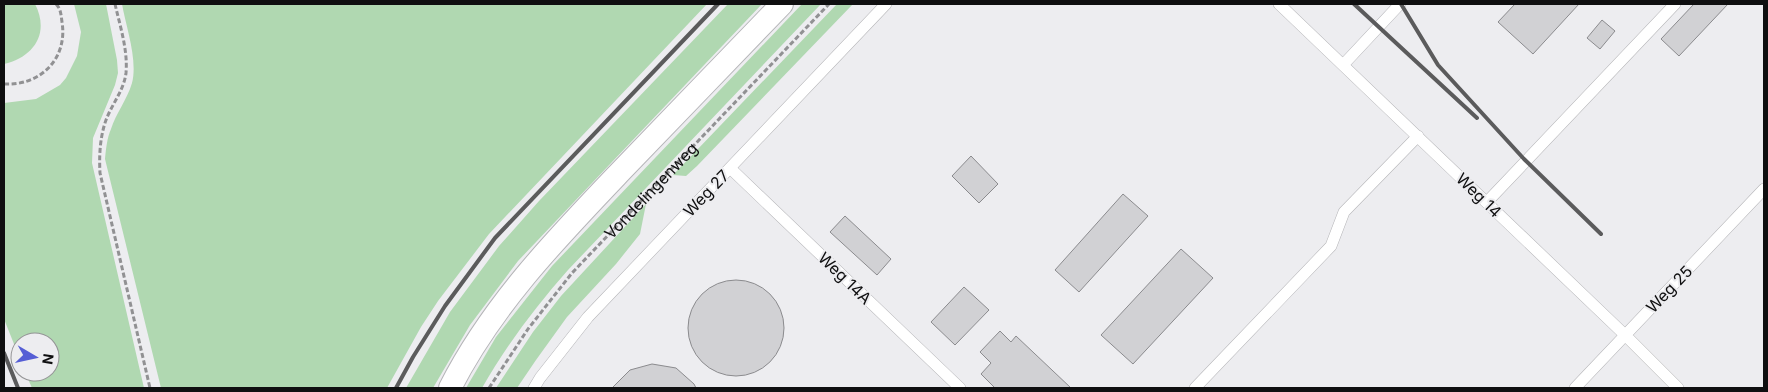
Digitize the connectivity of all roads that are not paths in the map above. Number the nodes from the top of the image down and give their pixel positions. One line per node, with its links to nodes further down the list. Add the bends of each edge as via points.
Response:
1 (782, 4): 12 (street, via 532,268 494,316)
2 (886, 4): 8 (lane, Weg 27)
3 (1279, 4): 6 (lane, Weg 14)
4 (1400, 4): 6 (lane)
5 (1675, 4): 10 (lane)
6 (1343, 65): 7 (lane, Weg 14)
7 (1418, 136): 10 (lane, Weg 14); 15 (lane, via 1344,212 1331,246)
8 (730, 168): 13 (lane, Weg 27, via 588,317); 14 (lane, Weg 14A)
9 (1764, 190): 11 (lane, Weg 25)
10 (1487, 202): 11 (lane, Weg 14)
11 (1625, 335): 16 (lane, Weg 25); 17 (lane, Weg 14)
12 (450, 388)
13 (534, 388)
14 (960, 388)
15 (1194, 388)
16 (1574, 388)
17 (1678, 388)

